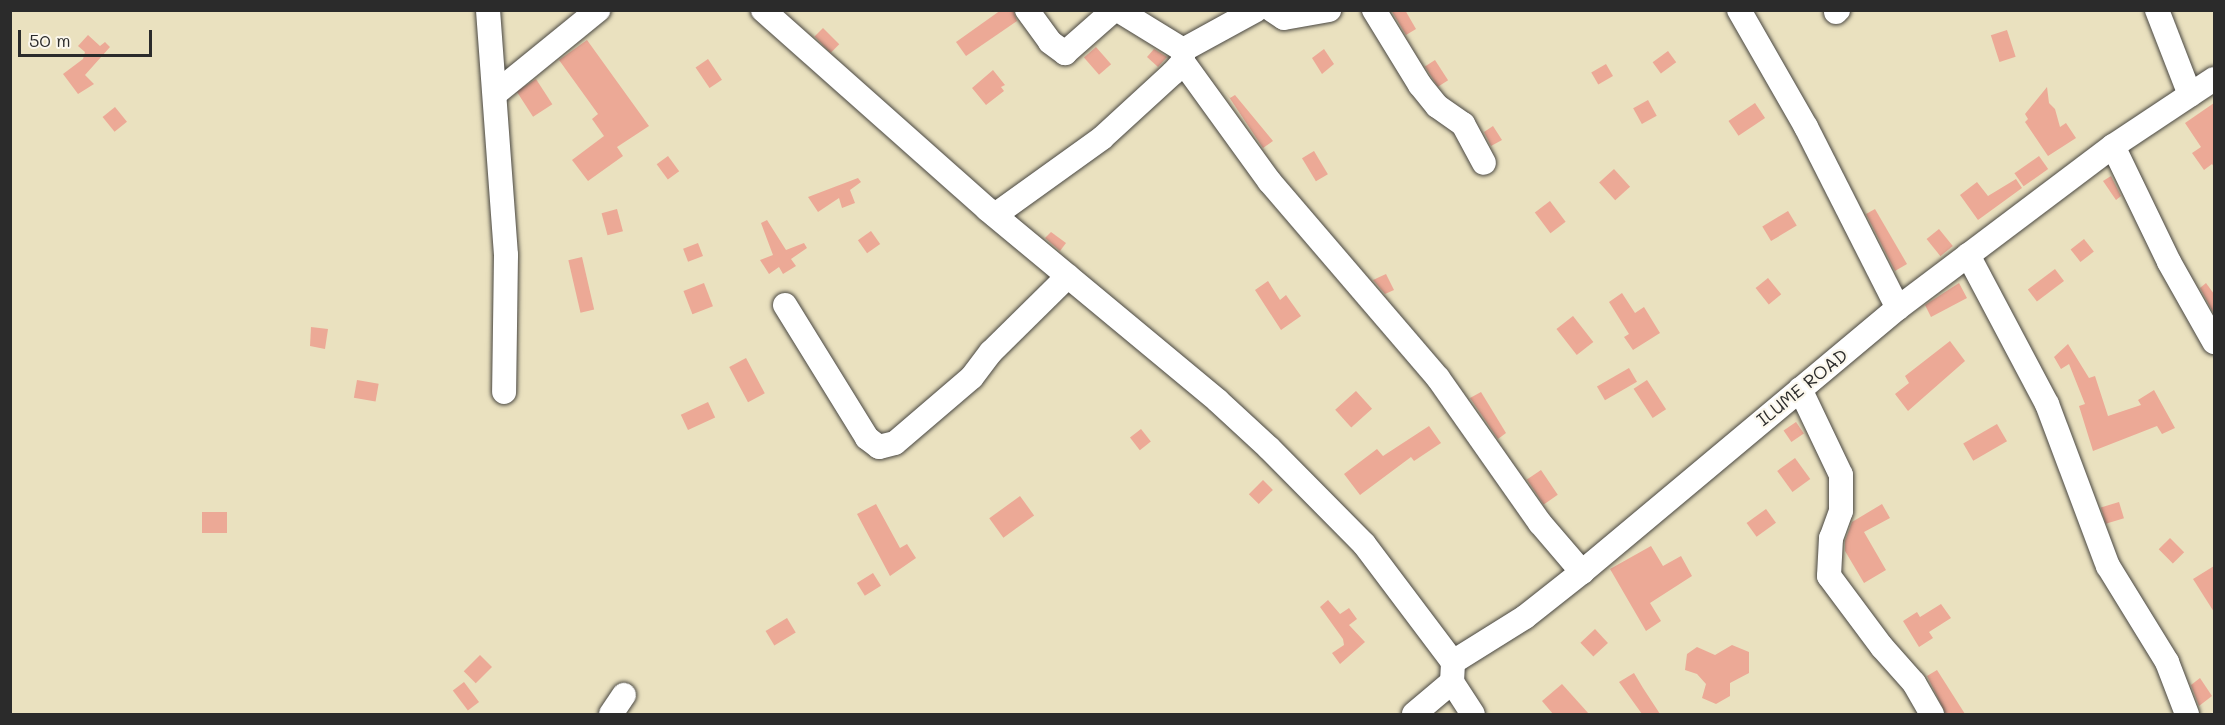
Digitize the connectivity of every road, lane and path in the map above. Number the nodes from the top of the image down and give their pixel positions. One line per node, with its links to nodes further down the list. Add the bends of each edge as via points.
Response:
1 (488, 10): 14 (street)
2 (598, 10): 14 (street)
3 (764, 10): 18 (street)
4 (1027, 10): 5 (street, via 1050,42 1065,53)
5 (1116, 10): 12 (street)
6 (1256, 10): 12 (street)
7 (1272, 10): 8 (street, via 1284,18)
8 (1329, 10)
9 (1374, 10): 17 (street, via 1420,86 1437,106 1463,124)
10 (1738, 10): 22 (street, via 1806,128)
11 (2157, 10): 15 (street)
12 (1183, 56): 18 (street, via 1102,138); 26 (street, via 1270,182 1438,378 1540,523)
13 (2214, 79): 15 (street, ILUME ROAD)
14 (496, 93): 25 (street, via 506,255)
15 (2190, 95): 16 (street, ILUME ROAD)
16 (2113, 146): 19 (street, ILUME ROAD); 23 (street, via 2169,262)
17 (1485, 163)
18 (994, 215): 20 (street)
19 (1968, 255): 22 (street, ILUME ROAD); 31 (street, via 2047,404 2108,566 2167,662)
20 (1068, 276): 21 (street, via 991,351 972,376 895,443 879,447 867,438); 27 (street, via 1218,401 1364,544)
21 (785, 305)
22 (1899, 308): 24 (street, ILUME ROAD)
23 (2214, 342)
24 (1800, 389): 26 (street, ILUME ROAD); 30 (street, via 1841,475 1841,511 1831,538 1829,576 1914,683)
25 (504, 392)
26 (1582, 572): 27 (street, ILUME ROAD)
27 (1452, 672): 28 (street, ILUME ROAD); 29 (street)
28 (1414, 714)
29 (1473, 714)
30 (1932, 714)
31 (2187, 714)

